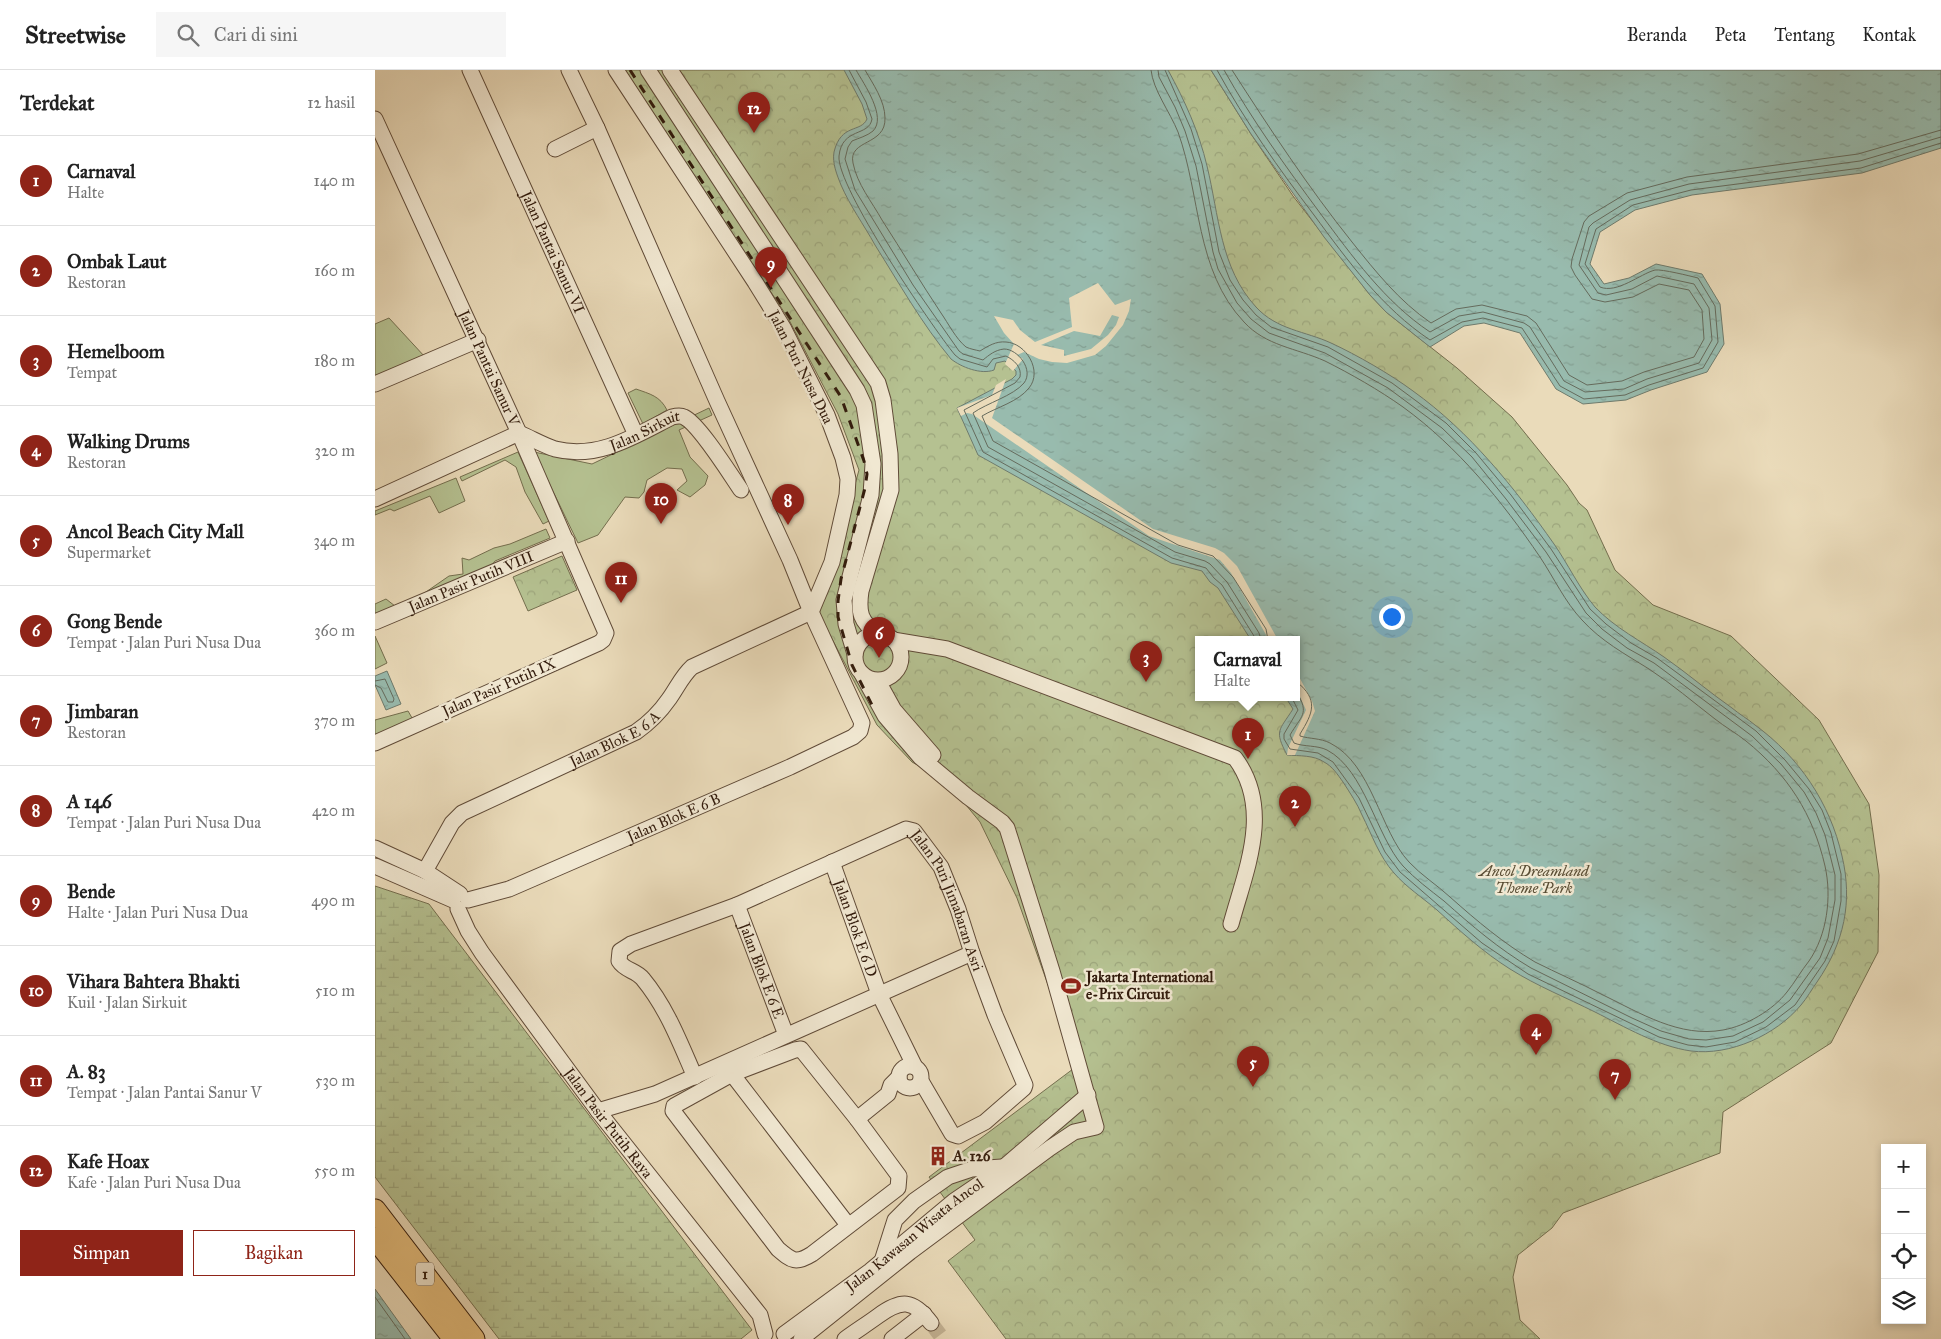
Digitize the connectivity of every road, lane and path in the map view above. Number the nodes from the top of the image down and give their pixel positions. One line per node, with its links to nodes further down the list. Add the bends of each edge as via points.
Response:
1 (470, 70): 14 (street, Jalan Pantai Sanur VI)
2 (569, 70): 7 (street)
3 (616, 70): 18 (street, Jalan Puri Nusa Dua, via 784,329 827,415 843,458 848,479 847,495 832,562)
4 (648, 70): 10 (street)
5 (670, 70): 9 (street)
6 (375, 119): 11 (street, Jalan Pantai Sanur V)
7 (597, 128): 8 (street); 18 (street)
8 (555, 149)
9 (817, 294): 10 (street); 21 (street, via 869,368 883,400 891,490 859,605 861,617 868,628)
10 (801, 304): 23 (street, via 864,405 873,480 844,600 846,624)
11 (478, 340): 12 (street); 13 (street, Jalan Pantai Sanur V)
12 (375, 384)
13 (519, 433): 14 (street, Jalan Sirkuit, via 554,448 578,452 611,447); 16 (street); 17 (street, Jalan Pantai Sanur V)
14 (636, 435): 15 (street, Jalan Sirkuit, via 672,417 684,417 710,446)
15 (741, 490)
16 (375, 499)
17 (567, 541): 19 (street, Jalan Pantai Sanur V); 20 (street, Jalan Pasir Putih VIII)
18 (811, 612): 31 (street, Jalan Blok E 6 A, via 692,667 651,721 635,732 462,813 452,823); 32 (street, Jalan Blok E 6 B, via 862,722 860,731 853,737 509,889)
19 (599, 620): 26 (street, Jalan Pasir Putih IX, via 606,633 599,643)
20 (375, 622)
21 (878, 634): 22 (street, via 886,636); 23 (street, via 863,640)
22 (897, 646): 25 (street, via 900,665 895,674); 34 (street, via 947,649 1235,758 1252,788 1255,826 1251,852)
23 (855, 654): 24 (street, via 855,662)
24 (862, 674): 25 (street); 27 (street, via 885,716 919,757)
25 (878, 681): 27 (street, via 893,710 925,748 972,791)
26 (375, 743)
27 (990, 813): 43 (street, via 1007,828)
28 (375, 848): 31 (street)
29 (832, 862): 33 (street, Jalan Puri Jimabaran Asri); 35 (street, Jalan Puri Jimabaran Asri, via 902,830 914,831 941,867 959,909); 36 (street, Jalan Blok E 6 D)
30 (375, 866): 32 (street)
31 (425, 872): 32 (street)
32 (460, 901): 44 (street, Jalan Pasir Putih Raya, via 468,931 482,953)
33 (737, 905): 37 (street, Jalan Blok E 6 E); 40 (street, Jalan Puri Jimabaran Asri, via 620,951 619,961 626,969 637,973 664,1008)
34 (1227, 924)
35 (972, 953): 36 (street); 41 (street, Jalan Puri Jimabaran Asri, via 1024,1088 985,1122 961,1136 952,1134)
36 (879, 994): 37 (street); 38 (street, Jalan Blok E 6 D)
37 (786, 1035): 40 (street)
38 (915, 1067): 41 (street, via 921,1073); 42 (street, via 902,1069)
39 (732, 1074): 45 (street, via 801,1049); 51 (street); 51 (street, via 674,1106 675,1114 778,1249 787,1257 802,1261)
40 (695, 1077): 44 (street, via 655,1094)
41 (921, 1081): 42 (street, via 913,1088)
42 (902, 1082): 45 (street, via 891,1084 887,1094)
43 (1088, 1095): 46 (street, Jalan Kawasan Wisata Ancol); 47 (street, Jalan Kawasan Wisata Ancol, via 1096,1127 1073,1132)
44 (598, 1111): 55 (street, Jalan Pasir Putih Raya, via 760,1315)
45 (857, 1119): 51 (street, via 899,1176 899,1183 898,1188)
46 (1042, 1135): 47 (street); 48 (street, Jalan Kawasan Wisata Ancol)
47 (1050, 1148): 61 (street, Jalan Kawasan Wisata Ancol, via 910,1252)
48 (1004, 1167): 54 (street, Jalan Kawasan Wisata Ancol, via 954,1201); 54 (street, via 960,1172 914,1201 895,1220)
49 (375, 1210): 60 (highway, 1)
50 (375, 1214): 59 (highway)
51 (848, 1225)
52 (375, 1238): 58 (highway, 1)
53 (375, 1244): 57 (highway)
54 (883, 1261): 56 (street, Jalan Kawasan Wisata Ancol)
55 (762, 1336): 56 (street, via 775,1332)
56 (787, 1337)
57 (449, 1339)
58 (454, 1339)
59 (469, 1339)
60 (474, 1339)
61 (801, 1339)
62 (845, 1339): 63 (street, via 896,1304 913,1305 927,1318)
63 (892, 1339)

